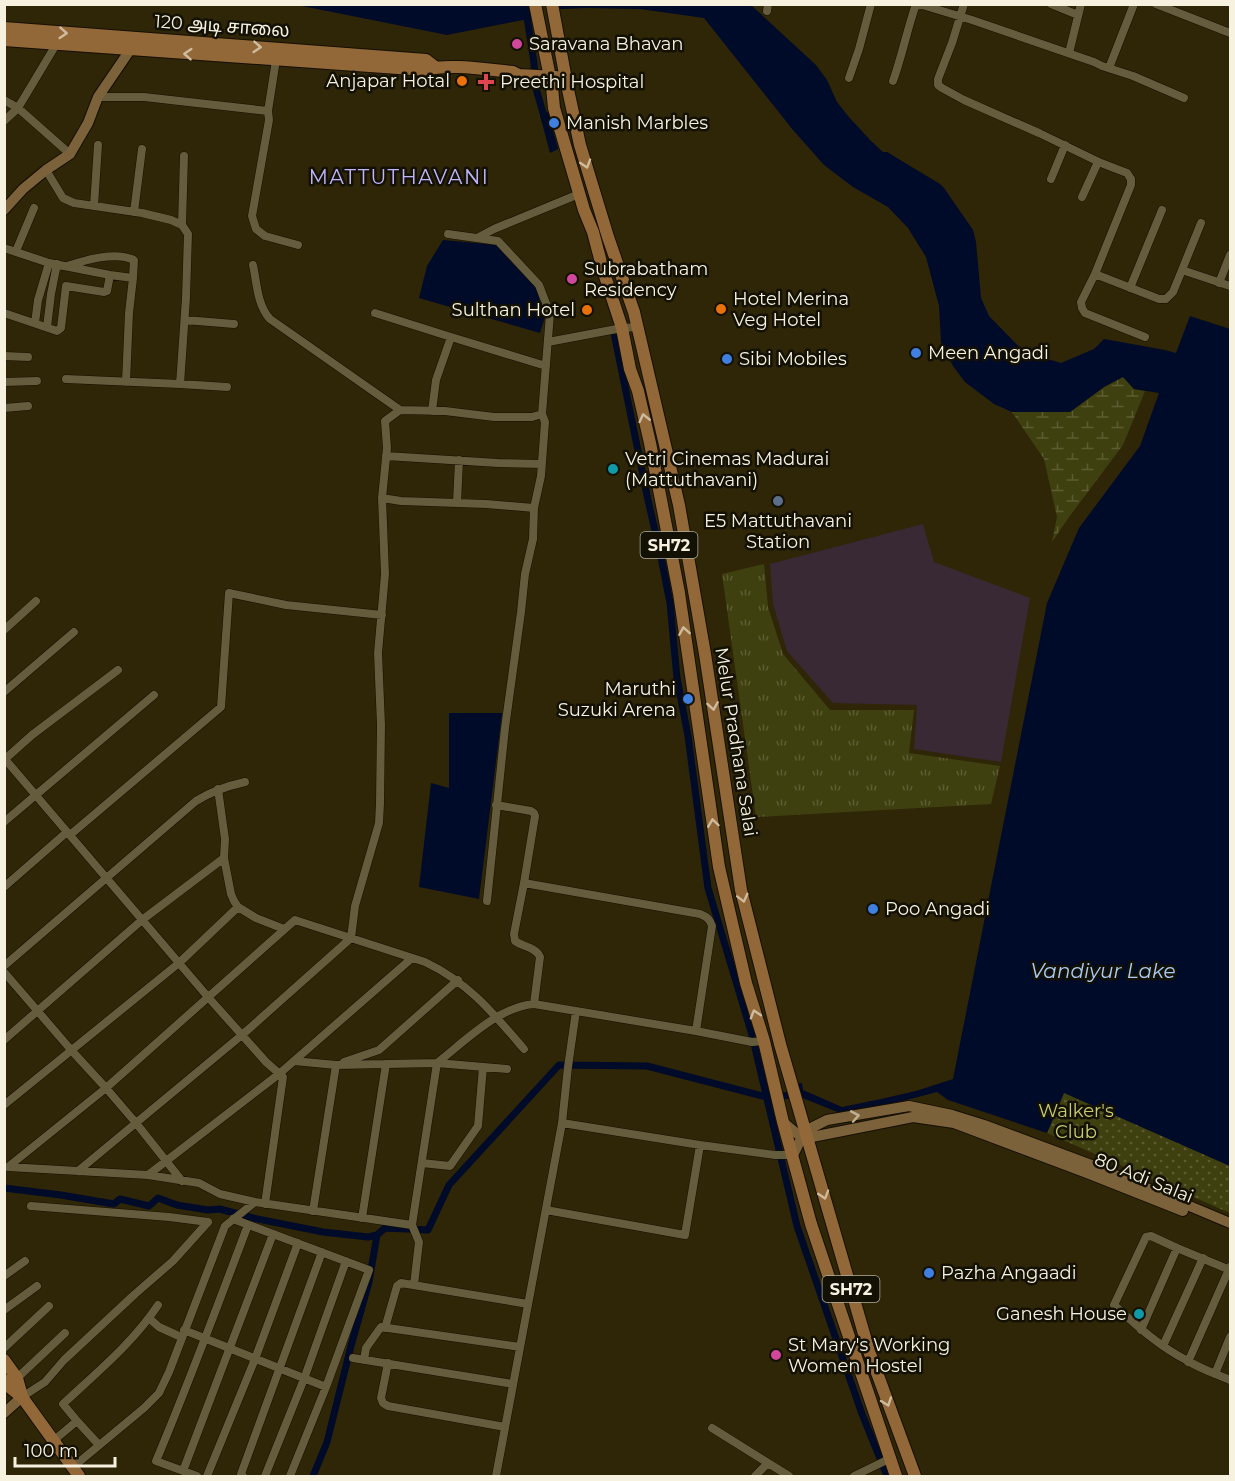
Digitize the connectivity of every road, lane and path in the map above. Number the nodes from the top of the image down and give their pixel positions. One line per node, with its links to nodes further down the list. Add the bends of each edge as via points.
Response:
1 (552, 4): 22 (main road, Melur Pradhana Salai / SH72)
2 (871, 4): 23 (street)
3 (918, 4): 11 (street); 24 (street)
4 (964, 4): 11 (street)
5 (1051, 4): 10 (street)
6 (1081, 4): 10 (street)
7 (1134, 4): 20 (street)
8 (1156, 4): 13 (street)
9 (535, 5): 21 (main road, Melur Pradhana Salai / SH72)
10 (1078, 15): 17 (street)
11 (961, 16): 17 (street); 32 (street, via 938,85)
12 (4, 28): 16 (main road, 120 அடி சாலை, one-way to 16)
13 (1230, 33)
14 (57, 43): 15 (main road, 120 அடி சாலை); 16 (main road, 120 அடி சாலை); 28 (street)
15 (7, 44)
16 (133, 44): 18 (main road, 120 அடி சாலை, one-way to 16); 19 (main road, 120 அடி சாலை, one-way to 19, via 426,60); 25 (main road)
17 (1069, 53): 20 (street)
18 (276, 60): 19 (main road, 120 அடி சாலை, via 426,70); 29 (street)
19 (435, 67): 21 (main road, 120 அடி சாலை, via 519,75)
20 (1109, 68): 26 (street)
21 (538, 72): 22 (main road, 120 அடி சாலை); 39 (main road, Melur Pradhana Salai / SH72, via 554,108)
22 (565, 72): 69 (main road, Melur Pradhana Salai / SH72, one-way to 69, via 580,145)
23 (849, 78)
24 (893, 81)
25 (98, 97): 29 (street, via 144,97); 34 (main road)
26 (1184, 98)
27 (4, 99): 28 (street)
28 (18, 108): 30 (street); 34 (street)
29 (268, 111): 50 (street, via 252,216 256,229 266,236)
30 (4, 121)
31 (98, 145): 41 (street)
32 (1065, 145): 36 (street); 38 (street)
33 (142, 149): 45 (street)
34 (70, 154): 37 (main road)
35 (184, 156): 47 (street)
36 (1098, 162): 40 (street); 57 (street, via 1127,173 1131,185)
37 (46, 170): 41 (street, via 63,198); 43 (main road)
38 (1051, 179)
39 (579, 194): 49 (street); 70 (main road, Melur Pradhana Salai / SH72)
40 (1082, 197)
41 (94, 206): 45 (street)
42 (34, 208): 52 (street)
43 (4, 210)
44 (1162, 210): 62 (street)
45 (134, 212): 47 (street)
46 (1201, 223): 56 (street)
47 (183, 225): 65 (street, via 188,234)
48 (448, 234): 49 (street)
49 (476, 238): 73 (street, via 498,242 538,285 550,314)
50 (298, 245)
51 (4, 248): 52 (street)
52 (16, 251): 54 (street)
53 (1230, 255): 60 (street)
54 (57, 264): 58 (street); 59 (street, via 119,256 134,260); 66 (street, via 38,300); 68 (street)
55 (253, 264): 85 (street, via 260,302 270,319)
56 (1182, 270): 60 (street); 62 (street, via 1166,299)
57 (1095, 274): 62 (street); 71 (street, via 1082,302 1085,313)
58 (110, 275): 59 (street); 68 (street, via 104,292 66,286 61,328 57,331)
59 (134, 278): 80 (street)
60 (1219, 283): 61 (street)
61 (1230, 286)
62 (1130, 288)
63 (4, 313): 66 (street)
64 (375, 313): 72 (street)
65 (185, 320): 67 (street); 81 (street)
66 (35, 324): 68 (street)
67 (234, 324)
68 (47, 327)
69 (638, 327): 70 (street); 142 (main road, Melur Pradhana Salai / SH72, one-way to 142, via 681,515 741,890)
70 (622, 328): 73 (street); 130 (main road, Melur Pradhana Salai / SH72, one-way to 70, via 719,867 679,593 650,443)
71 (1145, 337)
72 (451, 338): 76 (street); 86 (street, via 436,380)
73 (548, 342): 76 (street)
74 (4, 356): 75 (street)
75 (28, 357)
76 (546, 366): 87 (street)
77 (66, 379): 80 (street)
78 (4, 381): 79 (street)
79 (37, 381)
80 (126, 382): 81 (street)
81 (180, 384): 82 (street)
82 (227, 387)
83 (28, 406): 84 (street)
84 (4, 408)
85 (400, 410): 86 (street); 88 (street, via 385,421)
86 (432, 411): 87 (street, via 494,417)
87 (542, 414): 90 (street, via 545,422)
88 (386, 456): 89 (street); 91 (street)
89 (459, 460): 90 (street); 92 (street)
90 (541, 464): 93 (street)
91 (382, 498): 92 (street); 95 (street)
92 (457, 503): 93 (street)
93 (534, 508): 105 (street)
94 (36, 601): 96 (street)
95 (382, 615): 107 (street, via 286,606 229,593 221,707); 116 (street, via 378,653 381,803 355,906)
96 (4, 630)
97 (74, 632): 99 (street)
98 (118, 670): 101 (street)
99 (4, 692)
100 (154, 695): 104 (street)
101 (5, 759): 104 (street)
102 (245, 782): 103 (street)
103 (218, 789): 108 (street); 109 (street, via 195,801)
104 (36, 795): 106 (street); 107 (street)
105 (496, 805): 110 (street, via 534,813); 112 (street)
106 (4, 822)
107 (68, 834): 109 (street); 111 (street)
108 (224, 858): 113 (street, via 231,894); 114 (street)
109 (107, 879): 114 (street); 119 (street)
110 (524, 883): 123 (street, via 514,934 519,944 540,957); 127 (street, via 706,916 712,926)
111 (4, 887)
112 (487, 901)
113 (238, 907): 115 (street); 118 (street)
114 (142, 920): 118 (street); 124 (street)
115 (284, 929): 116 (street, via 295,920); 122 (street)
116 (351, 938): 117 (street); 128 (street)
117 (412, 958): 121 (street); 133 (street)
118 (179, 963): 122 (street); 132 (street)
119 (4, 966)
120 (4, 972): 124 (street)
121 (458, 980): 126 (street); 136 (street, via 379,1050)
122 (208, 997): 128 (street); 140 (street)
123 (534, 1004): 125 (street); 126 (street)
124 (39, 1011): 129 (street); 132 (street)
125 (576, 1011): 127 (street); 146 (street)
126 (496, 1017): 131 (street); 134 (street)
127 (696, 1031): 130 (street)
128 (242, 1035): 139 (street); 145 (street)
129 (4, 1040)
130 (758, 1042): 144 (main road, Melur Pradhana Salai / SH72)
131 (524, 1049)
132 (72, 1051): 140 (street); 141 (street)
133 (294, 1061): 136 (street); 139 (street)
134 (436, 1063): 135 (street); 137 (street); 153 (street)
135 (386, 1064): 136 (street); 164 (street)
136 (336, 1065): 162 (street)
137 (483, 1067): 138 (street); 153 (street, via 478,1126 450,1166)
138 (507, 1069)
139 (279, 1074): 152 (street); 159 (street, via 283,1077)
140 (106, 1088): 145 (street); 154 (street)
141 (4, 1105)
142 (799, 1112): 143 (main road, via 811,1120); 148 (main road, Melur Pradhana Salai / SH72)
143 (827, 1120): 148 (main road, 80 Adi Salai); 165 (main road, 80 Adi Salai, one-way to 165, via 909,1106 952,1115 1094,1166)
144 (783, 1122): 148 (main road); 150 (main road, Melur Pradhana Salai / SH72)
145 (136, 1123): 152 (street); 155 (street)
146 (562, 1123): 149 (street); 161 (street)
147 (829, 1133): 148 (main road, 80 Adi Salai); 151 (main road, via 818,1142); 168 (main road, 80 Adi Salai, via 914,1117 954,1123)
148 (804, 1135): 150 (main road); 151 (main road, Melur Pradhana Salai / SH72)
149 (700, 1145): 150 (street); 161 (street, via 685,1235)
150 (790, 1155): 215 (main road, Melur Pradhana Salai / SH72)
151 (813, 1159): 229 (main road, Melur Pradhana Salai / SH72, one-way to 229, via 869,1351)
152 (167, 1161): 156 (street); 157 (street)
153 (422, 1162): 167 (street)
154 (6, 1168): 155 (street)
155 (78, 1171): 156 (street)
156 (148, 1175): 157 (street)
157 (182, 1181): 158 (street)
158 (255, 1202): 159 (street); 163 (street)
159 (265, 1204): 162 (street)
160 (31, 1206): 208 (street, via 208,1222 173,1261 45,1382)
161 (546, 1210): 180 (street)
162 (313, 1212): 164 (street)
163 (238, 1215): 166 (street); 188 (street, via 225,1226)
164 (362, 1218): 167 (street)
165 (1230, 1223)
166 (248, 1225): 169 (street); 190 (street)
167 (413, 1226): 178 (street, via 419,1242)
168 (1230, 1230)
169 (273, 1234): 170 (street); 194 (street)
170 (298, 1244): 172 (street); 196 (street)
171 (1177, 1248): 173 (street); 186 (street); 186 (street, via 1151,1236 1146,1238 1114,1305)
172 (322, 1252): 174 (street); 201 (street)
173 (1203, 1258): 176 (street); 191 (street)
174 (346, 1261): 203 (street); 207 (street, via 369,1270)
175 (25, 1262): 177 (street)
176 (1230, 1269): 199 (street)
177 (4, 1276)
178 (414, 1285): 180 (street); 185 (street, via 397,1286)
179 (37, 1286): 183 (street)
180 (528, 1304): 192 (street)
181 (158, 1305): 184 (street)
182 (49, 1306): 193 (street)
183 (4, 1310)
184 (150, 1318): 188 (street, via 159,1327); 210 (street, via 63,1404)
185 (385, 1328): 192 (street); 198 (street, via 381,1327 366,1348)
186 (1142, 1330): 191 (street)
187 (64, 1333): 205 (street)
188 (183, 1334): 190 (street); 214 (street, via 159,1393)
189 (1230, 1337): 202 (street)
190 (204, 1339): 194 (street); 217 (street, via 156,1461)
191 (1163, 1346): 199 (street)
192 (520, 1347): 206 (street)
193 (4, 1348)
194 (230, 1349): 196 (street); 217 (street)
195 (353, 1358): 198 (street)
196 (255, 1359): 201 (street); 220 (street)
197 (4, 1360): 205 (main road)
198 (364, 1360): 200 (street)
199 (1188, 1362): 202 (street)
200 (388, 1364): 206 (street); 211 (street, via 381,1398 388,1406)
201 (279, 1369): 203 (street); 221 (street)
202 (1215, 1374): 204 (street)
203 (304, 1378): 207 (street); 222 (street)
204 (1230, 1380)
205 (10, 1381): 208 (main road)
206 (513, 1384): 211 (street)
207 (327, 1388): 223 (street)
208 (22, 1397): 209 (main road); 213 (main road)
209 (4, 1413)
210 (77, 1421): 213 (street); 214 (street)
211 (505, 1427): 224 (street)
212 (712, 1428): 216 (street)
213 (53, 1441): 218 (main road)
214 (99, 1445): 218 (street)
215 (887, 1460): 227 (street); 228 (main road, Melur Pradhana Salai / SH72)
216 (768, 1463): 225 (street); 226 (street)
217 (183, 1471): 219 (street)
218 (76, 1472)
219 (197, 1476)
220 (207, 1476)
221 (243, 1476)
222 (264, 1476)
223 (290, 1476)
224 (496, 1476)
225 (755, 1476)
226 (789, 1476)
227 (854, 1476)
228 (896, 1476)
229 (915, 1476)

